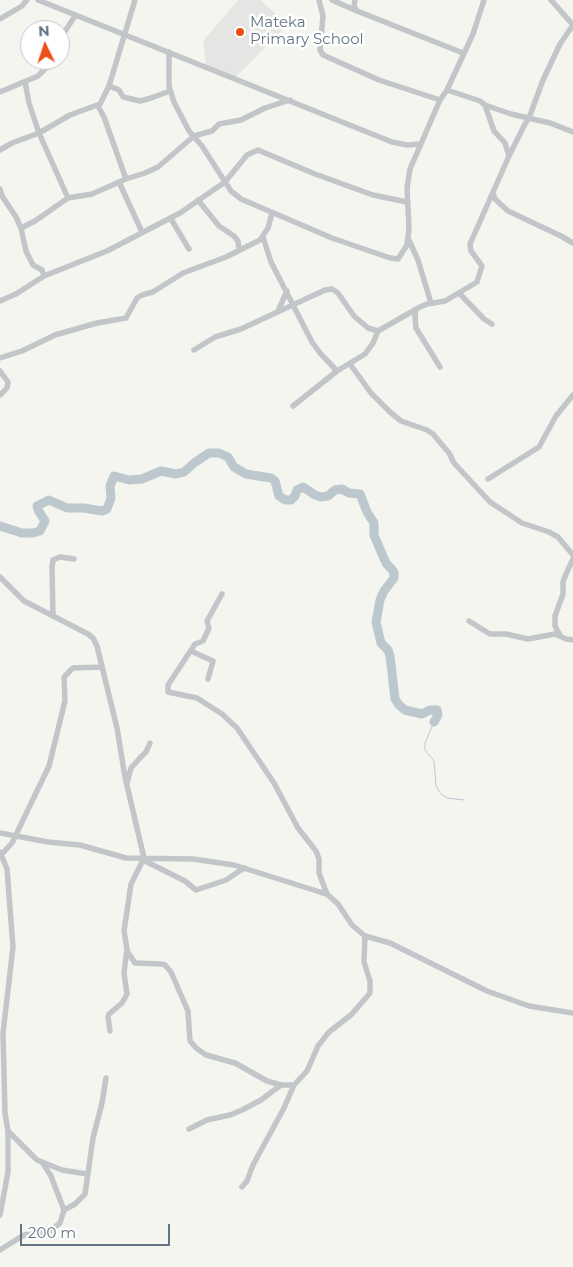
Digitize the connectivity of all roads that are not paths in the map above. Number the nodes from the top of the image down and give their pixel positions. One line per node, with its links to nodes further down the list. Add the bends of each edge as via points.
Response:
1 (27, 0): 12 (street)
2 (38, 0): 11 (street)
3 (135, 0): 15 (street)
4 (319, 0): 25 (street, via 323,16 320,50 323,55 379,80)
5 (332, 0): 10 (street)
6 (355, 0): 10 (street)
7 (476, 0): 9 (street)
8 (551, 0): 14 (street)
9 (484, 1): 17 (street)
10 (357, 11): 17 (street)
11 (75, 16): 13 (street); 15 (street)
12 (0, 19)
13 (70, 24)
14 (573, 25): 28 (street, via 542,80)
15 (125, 36): 16 (street); 20 (street)
16 (169, 52): 22 (street); 24 (street)
17 (463, 54): 21 (street)
18 (44, 70): 19 (street)
19 (25, 82): 23 (street); 30 (street)
20 (109, 86): 22 (street, via 119,90 123,98 140,101); 27 (street)
21 (447, 90): 25 (street); 26 (street)
22 (170, 91): 31 (street)
23 (0, 92)
24 (290, 100): 31 (street); 32 (street, via 392,142 407,146)
25 (440, 100): 32 (street)
26 (485, 105): 28 (street); 34 (street, via 494,131 505,143)
27 (98, 106): 30 (street, via 70,115); 35 (street)
28 (529, 118): 29 (street); 34 (street)
29 (573, 132)
30 (39, 133): 33 (street); 40 (street)
31 (194, 136): 35 (street, via 158,167); 37 (street)
32 (420, 144): 42 (street, via 408,178)
33 (0, 150)
34 (509, 156): 39 (street)
35 (126, 179): 36 (street)
36 (120, 182): 40 (street, via 92,194); 46 (street)
37 (224, 182): 41 (street); 42 (street, via 247,155 258,150 373,195); 43 (street, via 241,199)
38 (0, 190): 45 (street)
39 (493, 193): 49 (street, via 494,199 508,211); 54 (street, via 470,244 471,251 482,264 480,278)
40 (68, 198): 45 (street)
41 (198, 200): 44 (street); 51 (street, via 219,226 238,240)
42 (407, 202): 48 (street)
43 (272, 213): 47 (street); 48 (street, via 394,260 401,257)
44 (171, 219): 46 (street); 50 (street)
45 (21, 228): 52 (street, via 26,251)
46 (142, 232): 52 (street, via 107,251)
47 (263, 237): 51 (street); 53 (street, via 271,262)
48 (408, 238): 56 (street)
49 (573, 243)
50 (189, 249)
51 (238, 250): 63 (street, via 183,273 137,298 123,320 55,335)
52 (44, 276): 55 (street)
53 (287, 291): 57 (street); 59 (street)
54 (459, 293): 56 (street, via 440,303); 60 (street)
55 (2, 299)
56 (432, 303): 58 (street)
57 (294, 304): 59 (street); 61 (street, via 332,290 338,293 362,324); 67 (street, via 312,342)
58 (416, 309): 61 (street); 65 (street, via 416,328)
59 (278, 311): 62 (street, via 241,329 215,337)
60 (492, 324)
61 (378, 331): 64 (street, via 368,352)
62 (194, 350)
63 (0, 358)
64 (350, 364): 67 (street); 72 (street, via 390,412 401,421 434,434 454,463 490,502 522,524 558,537)
65 (440, 367)
66 (0, 371): 68 (street, via 8,382)
67 (338, 372): 70 (street)
68 (0, 395)
69 (573, 395): 71 (street, via 556,416 539,447)
70 (293, 406)
71 (488, 479)
72 (573, 557): 80 (street, via 563,582 556,616 555,626)
73 (74, 559): 78 (street, via 60,557 53,560)
74 (0, 578): 75 (street)
75 (8, 586): 76 (street); 78 (street, via 24,601)
76 (0, 587)
77 (222, 594): 82 (street, via 207,621 209,628 203,641 196,643)
78 (52, 616): 83 (street, via 88,634 97,646)
79 (469, 621): 80 (street, via 490,634 524,639)
80 (560, 636): 81 (street)
81 (573, 640)
82 (191, 651): 84 (street, via 212,661); 92 (street, via 168,685 168,692 197,698 237,728 274,783 298,828 316,851 319,873)
83 (102, 668): 86 (street); 88 (street, via 73,668 64,676 65,702 51,761)
84 (208, 679)
85 (150, 743): 86 (street, via 131,768)
86 (127, 784): 90 (street)
87 (0, 833): 88 (street)
88 (14, 836): 89 (street, via 12,843); 90 (street, via 74,844 126,858)
89 (1, 853): 101 (street, via 7,869 13,947 3,1033)
90 (144, 859): 91 (street, via 193,859); 91 (street, via 196,890 226,880); 94 (street, via 130,888 124,931)
91 (244, 868): 92 (street)
92 (327, 894): 93 (street)
93 (364, 936): 95 (street, via 390,943 487,992 529,1006); 99 (street, via 364,962 370,992 352,1014 325,1036 313,1053 307,1071)
94 (127, 950): 96 (street, via 124,973 127,994 109,1014); 98 (street, via 135,963 161,964 171,972 188,1011 190,1041 196,1048)
95 (573, 1014)
96 (110, 1031)
97 (106, 1078): 103 (street)
98 (281, 1085): 99 (street); 100 (street, via 242,1110)
99 (294, 1085): 104 (street)
100 (188, 1129)
101 (8, 1131): 102 (street); 106 (street, via 8,1172)
102 (42, 1162): 103 (street, via 68,1172); 105 (street)
103 (87, 1174): 105 (street, via 85,1194)
104 (242, 1187)
105 (64, 1210): 107 (street, via 60,1222 50,1231 24,1236)
106 (0, 1215)
107 (0, 1250)

